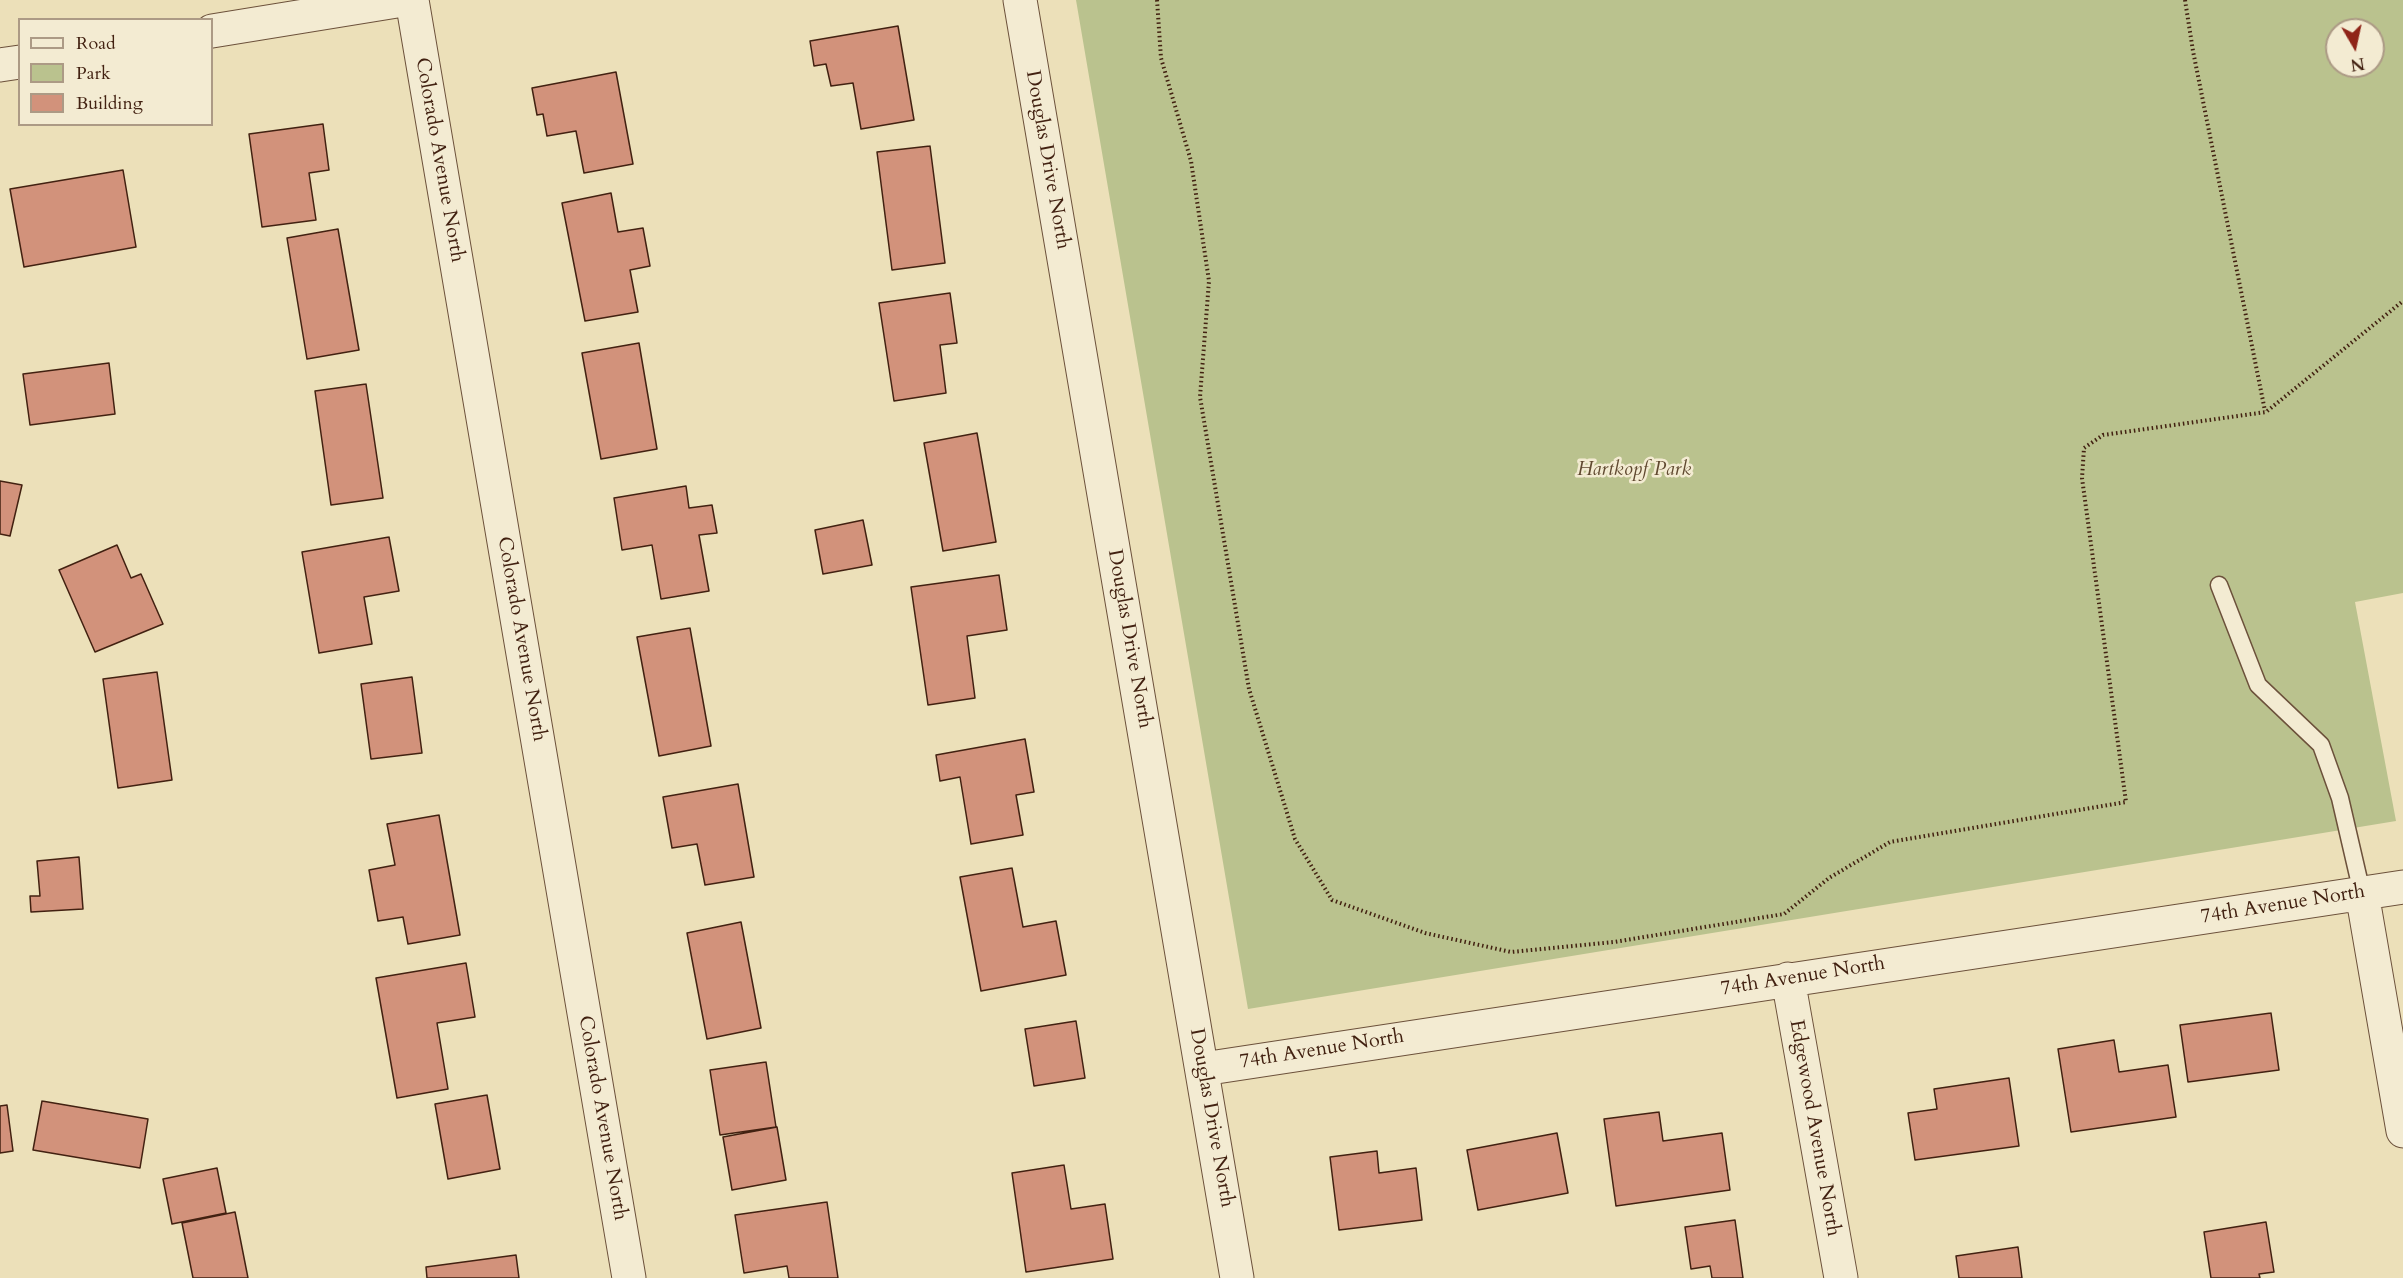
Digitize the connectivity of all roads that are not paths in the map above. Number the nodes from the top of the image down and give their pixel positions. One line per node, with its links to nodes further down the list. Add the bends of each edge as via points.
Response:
1 (403, 0): 4 (street)
2 (412, 0): 13 (street, Colorado Avenue North)
3 (1020, 0): 11 (street, Douglas Drive North)
4 (213, 31)
5 (18, 62): 6 (street)
6 (0, 65)
7 (2219, 585): 9 (lane, via 2258,685 2321,746 2340,798)
8 (2403, 887): 9 (street, 74th Avenue North)
9 (2362, 893): 10 (street, 74th Avenue North); 12 (street)
10 (1788, 979): 11 (street, 74th Avenue North); 15 (street, Edgewood Avenue North)
11 (1203, 1069): 14 (street, Douglas Drive North)
12 (2403, 1131)
13 (629, 1278)
14 (1238, 1278)
15 (1841, 1278)

